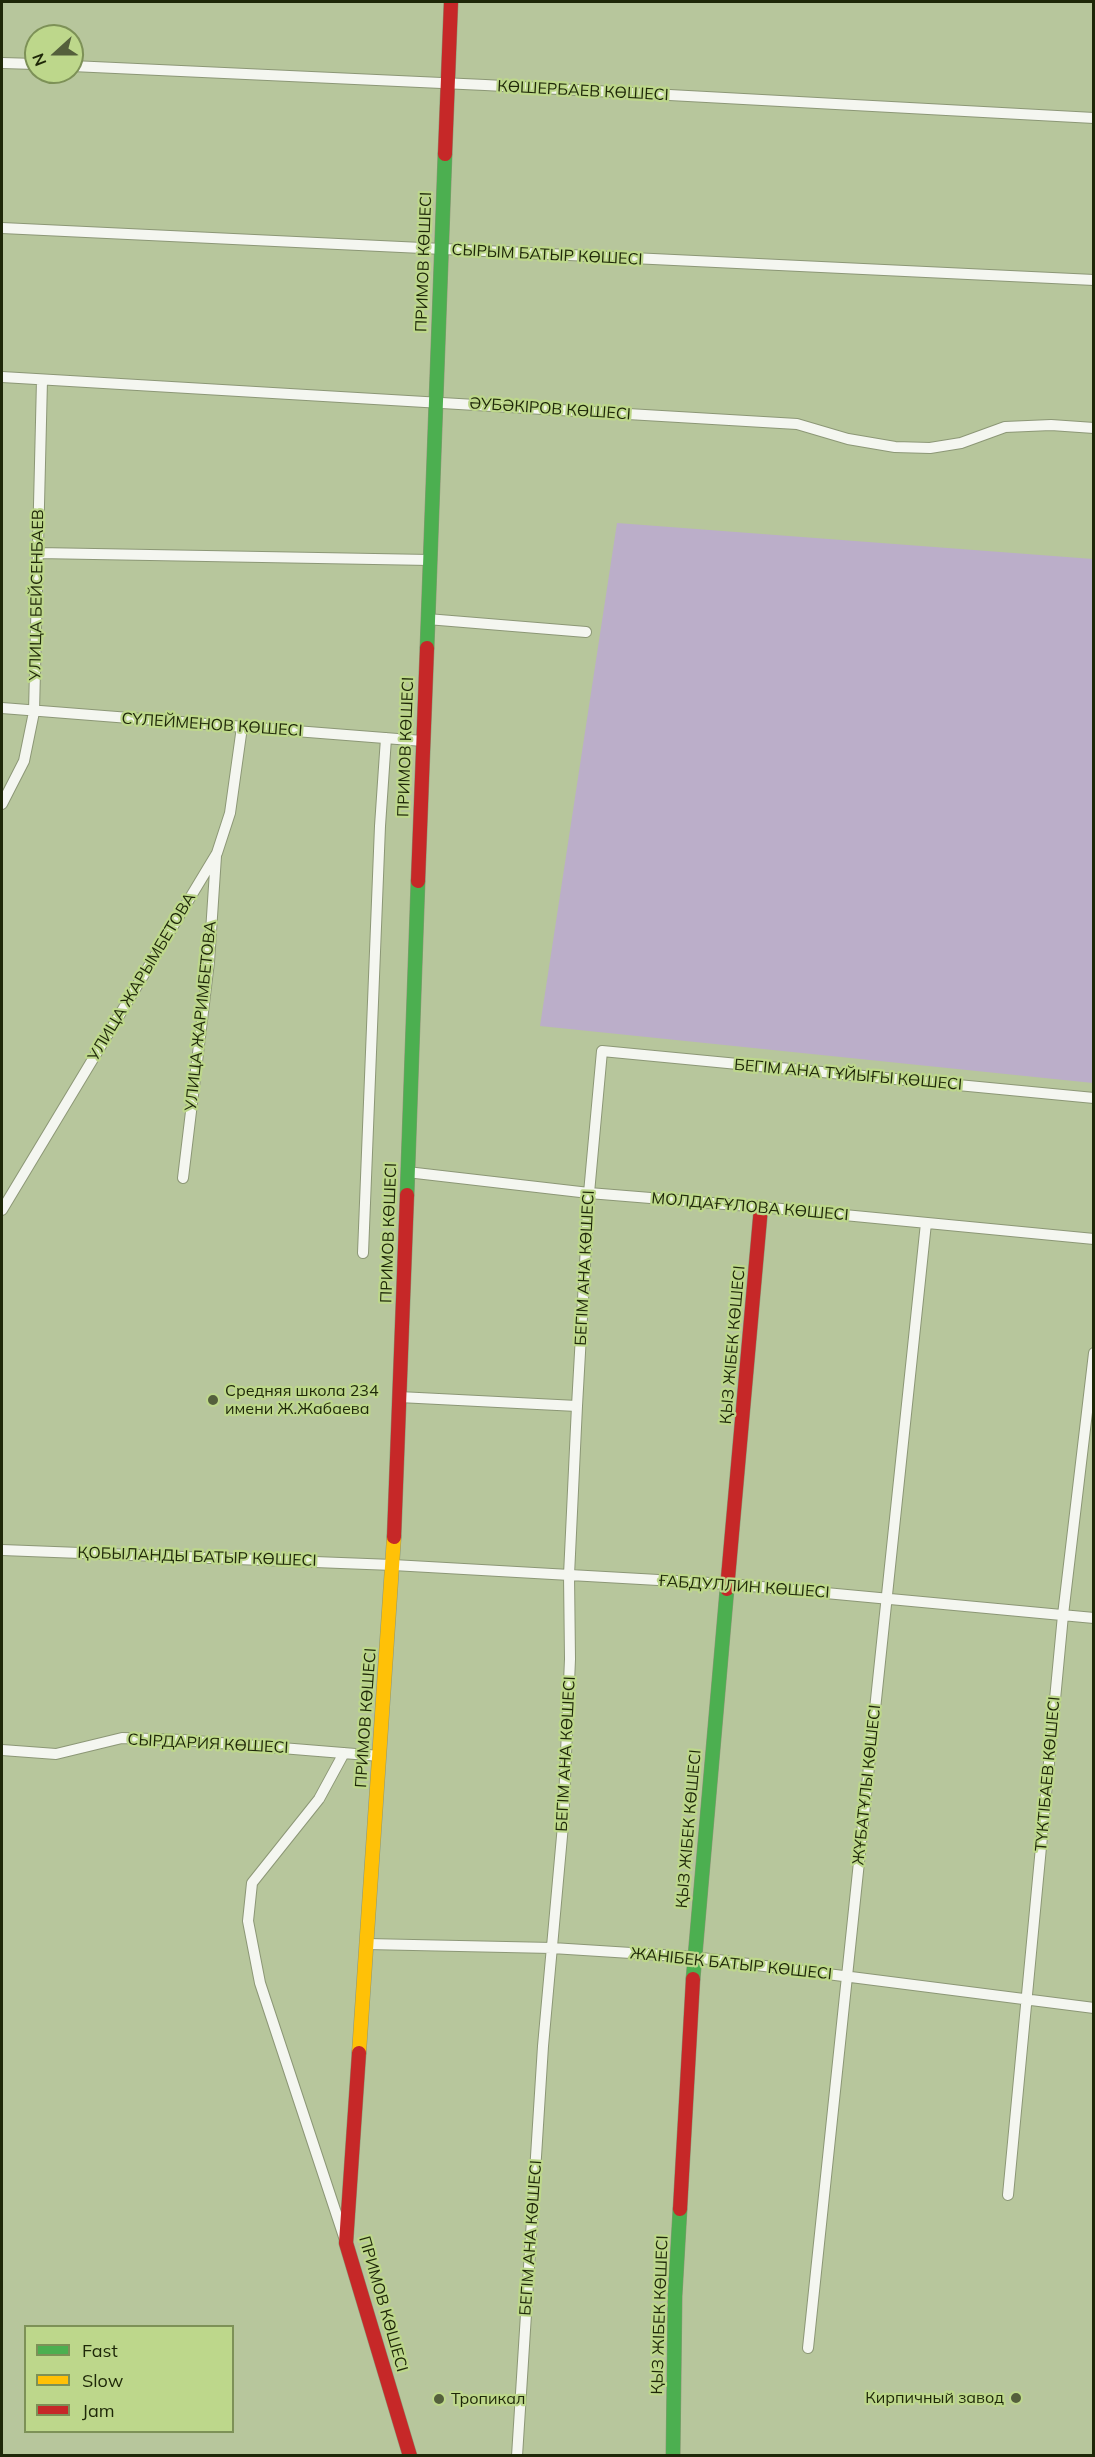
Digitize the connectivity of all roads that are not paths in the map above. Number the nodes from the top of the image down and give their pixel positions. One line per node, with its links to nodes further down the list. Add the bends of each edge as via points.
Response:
1 (451, 2): 5 (street, ПРИМОВ КӨШЕСІ)
2 (2, 63): 3 (street)
3 (24, 64)
4 (84, 67): 5 (street, КӨШЕРБАЕВ КӨШЕСІ)
5 (447, 83): 6 (street, КӨШЕРБАЕВ КӨШЕСІ); 8 (street, ПРИМОВ КӨШЕСІ)
6 (1094, 118)
7 (2, 228): 8 (street, СЫРЫМ БАТЫР КӨШЕСІ)
8 (441, 250): 9 (street, СЫРЫМ БАТЫР КӨШЕСІ); 12 (street, ПРИМОВ КӨШЕСІ)
9 (1094, 280)
10 (2, 377): 11 (street, ӘУБӘКІРОВ КӨШЕСІ)
11 (42, 380): 12 (street, ӘУБӘКІРОВ КӨШЕСІ); 14 (street, УЛИЦА БЕЙСЕНБАЕВ)
12 (435, 401): 13 (street, ӘУБӘКІРОВ КӨШЕСІ, via 797,424 895,447 930,448 961,443 1005,427); 15 (street, ПРИМОВ КӨШЕСІ)
13 (1094, 428)
14 (38, 554): 15 (street); 19 (street, УЛИЦА БЕЙСЕНБАЕВ)
15 (430, 560): 16 (street, ПРИМОВ КӨШЕСІ)
16 (428, 619): 17 (street); 22 (street, ПРИМОВ КӨШЕСІ)
17 (586, 632)
18 (2, 708): 19 (street, СҮЛЕЙМЕНОВ КӨШЕСІ)
19 (34, 712): 20 (street, СҮЛЕЙМЕНОВ КӨШЕСІ); 23 (street, УЛИЦА БЕЙСЕНБАЕВ, via 24,761)
20 (242, 728): 21 (street, СҮЛЕЙМЕНОВ КӨШЕСІ); 24 (street, УЛИЦА ЖАРЫМБЕТОВА, via 230,813)
21 (386, 738): 22 (street, СҮЛЕЙМЕНОВ КӨШЕСІ); 34 (street)
22 (423, 741): 27 (street, ПРИМОВ КӨШЕСІ)
23 (2, 804)
24 (217, 853): 28 (street, УЛИЦА ЖАРИМБЕТОВА, via 209,963); 31 (street, УЛИЦА ЖАРЫМБЕТОВА)
25 (602, 1051): 26 (street, БЕГІМ АНА ТҰЙЫҒЫ КӨШЕСІ); 29 (street, БЕГІМ АНА КӨШЕСІ)
26 (1094, 1098)
27 (407, 1172): 29 (street, МОЛДАҒҰЛОВА КӨШЕСІ); 36 (street, ПРИМОВ КӨШЕСІ)
28 (183, 1178)
29 (589, 1193): 30 (street, МОЛДАҒҰЛОВА КӨШЕСІ); 37 (street, БЕГІМ АНА КӨШЕСІ)
30 (761, 1207): 32 (street, МОЛДАҒҰЛОВА КӨШЕСІ); 41 (street, ҚЫЗ ЖІБЕК КӨШЕСІ)
31 (2, 1210)
32 (926, 1223): 33 (street, МОЛДАҒҰЛОВА КӨШЕСІ); 42 (street, ЖҰБАТҰЛЫ КӨШЕСІ)
33 (1094, 1239)
34 (363, 1253)
35 (1094, 1353): 43 (street, ТҮКТІБАЕВ КӨШЕСІ)
36 (399, 1397): 37 (street); 39 (street, ПРИМОВ КӨШЕСІ)
37 (577, 1406): 40 (street, БЕГІМ АНА КӨШЕСІ)
38 (2, 1550): 39 (street, ҚОБЫЛАНДЫ БАТЫР КӨШЕСІ)
39 (393, 1565): 40 (street, ҒАБДУЛЛИН КӨШЕСІ); 47 (street, ПРИМОВ КӨШЕСІ)
40 (569, 1575): 41 (street, ҒАБДУЛЛИН КӨШЕСІ); 49 (street, БЕГІМ АНА КӨШЕСІ, via 567,1742)
41 (729, 1584): 42 (street, ҒАБДУЛЛИН КӨШЕСІ); 50 (street, ҚЫЗ ЖІБЕК КӨШЕСІ)
42 (887, 1599): 43 (street, ҒАБДУЛЛИН КӨШЕСІ); 51 (street, ЖҰБАТҰЛЫ КӨШЕСІ)
43 (1063, 1615): 44 (street, ҒАБДУЛЛИН КӨШЕСІ); 52 (street, ТҮКТІБАЕВ КӨШЕСІ)
44 (1094, 1618)
45 (2, 1750): 46 (street, СЫРДАРИЯ КӨШЕСІ, via 56,1754 122,1738)
46 (344, 1753): 47 (street, СЫРДАРИЯ КӨШЕСІ); 55 (street, via 319,1799 252,1883 248,1921 260,1983)
47 (380, 1756): 48 (street, ПРИМОВ КӨШЕСІ)
48 (367, 1944): 49 (street, ЖАНІБЕК БАТЫР КӨШЕСІ); 55 (street, ПРИМОВ КӨШЕСІ)
49 (552, 1948): 50 (street, ЖАНІБЕК БАТЫР КӨШЕСІ); 58 (street, БЕГІМ АНА КӨШЕСІ)
50 (694, 1957): 51 (street, ЖАНІБЕК БАТЫР КӨШЕСІ); 59 (street, ҚЫЗ ЖІБЕК КӨШЕСІ, via 675,2296)
51 (847, 1976): 52 (street, ЖАНІБЕК БАТЫР КӨШЕСІ); 56 (street, ЖҰБАТҰЛЫ КӨШЕСІ)
52 (1027, 1999): 53 (street, ЖАНІБЕК БАТЫР КӨШЕСІ); 54 (street, ТҮКТІБАЕВ КӨШЕСІ)
53 (1094, 2008)
54 (1008, 2194)
55 (346, 2243): 57 (street, ПРИМОВ КӨШЕСІ)
56 (808, 2348)
57 (410, 2456)
58 (517, 2456)
59 (673, 2456)

